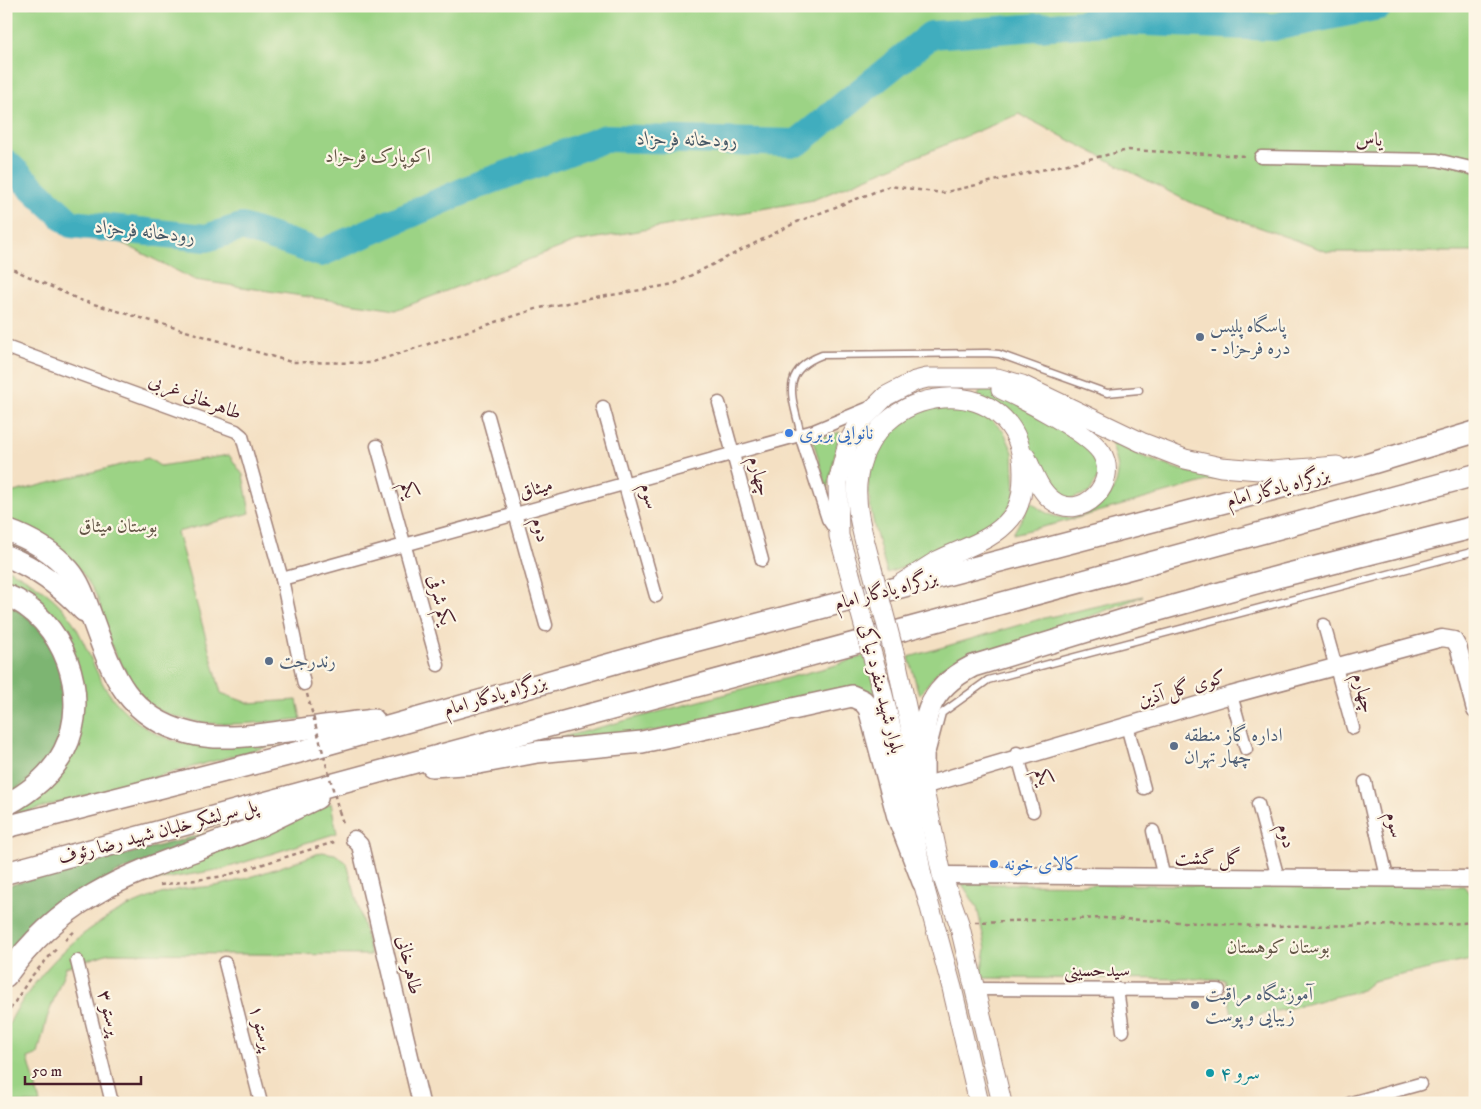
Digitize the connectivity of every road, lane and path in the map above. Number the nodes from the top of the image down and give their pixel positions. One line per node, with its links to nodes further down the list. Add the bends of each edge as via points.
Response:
1 (1261, 157): 2 (street, یاس, via 1437,160); 3 (path, via 1128,150 942,194 890,186 797,222 674,284 539,308 370,363 291,362 80,300)
2 (1475, 169)
3 (6, 266)
4 (6, 347): 27 (street, طاهرخانی غربی, via 239,433)
5 (973, 379): 8 (main road, بلوار شهید منفرد نیاکی, via 943,376 915,380); 13 (main road, بلوار شهید منفرد نیاکی, via 1023,399 1093,444 1104,460 1106,477 1103,485 1093,500 1081,505 1056,503 1039,484); 16 (main road, بلوار شهید منفرد نیاکی, via 997,378 1022,385 1141,442 1185,459 1221,468 1272,471)
6 (1139, 390): 12 (lane, via 1107,393 999,354 822,355 800,367 791,386)
7 (719, 403): 15 (street, چهارم)
8 (875, 405): 12 (street, میثاق, via 837,423); 22 (main road, بلوار شهید منفرد نیاکی, via 859,423 848,443 842,464 838,482)
9 (603, 407): 18 (street, سوم)
10 (488, 416): 19 (street, دوم)
11 (1475, 432): 16 (highway, بزرگراه یادگار امام)
12 (801, 434): 15 (street, میثاق); 22 (street, via 828,519)
13 (1021, 445): 28 (main road, via 1023,489 1012,517 985,541 938,561); 46 (main road, بلوار شهید منفرد نیاکی, bridge, via 1008,425 985,405 964,399 932,399 914,404 893,416 882,426 863,456 857,484 858,516 897,664)
14 (377, 446): 23 (street, یکم)
15 (734, 453): 18 (street, میثاق); 26 (street, چهارم)
16 (1366, 464): 28 (highway, بزرگراه یادگار امام)
17 (1475, 475): 44 (highway, بزرگراه یادگار امام)
18 (626, 482): 19 (street, میثاق); 30 (street, سوم)
19 (517, 514): 23 (street, میثاق); 32 (street, دوم)
20 (1475, 527): 46 (highway, via 1139,616 973,666 940,688 928,710 923,732)
21 (6, 530): 31 (highway, via 38,544 70,571 82,590)
22 (839, 536): 59 (main road, بلوار شهید منفرد نیاکی, bridge)
23 (406, 545): 27 (street, میثاق); 34 (street, یکم شرقی)
24 (1475, 551): 46 (lane, via 988,680 942,713)
25 (6, 556): 31 (highway, via 67,593)
26 (762, 560)
27 (282, 579): 36 (street, طاهرخانی غربی)
28 (894, 588): 39 (highway, بزرگراه یادگار امام)
29 (6, 596): 50 (highway, via 28,608 41,620 61,647 73,684 75,709 64,750 48,775)
30 (656, 596)
31 (93, 621): 39 (highway, via 117,681 130,701 148,715 190,733 254,735)
32 (546, 625)
33 (1324, 625): 35 (street, چهارم)
34 (438, 665)
35 (1337, 668): 37 (street, کوی گل آذین); 38 (street, کوی گل آذین, via 1442,638 1454,640); 41 (street, چهارم)
36 (305, 689): 54 (path, bridge, via 339,811)
37 (1231, 695): 40 (street, کوی گل آذین); 42 (street)
38 (1475, 710)
39 (436, 713): 52 (highway, بزرگراه یادگار امام, via 299,752)
40 (1127, 726): 43 (street, کوی گل آذین); 47 (street)
41 (1353, 728)
42 (1246, 749)
43 (1018, 755): 46 (street, کوی گل آذین); 51 (street, یکم)
44 (373, 773): 48 (highway, بزرگراه یادگار امام); 59 (highway, via 642,742 852,696 869,708 898,817); 67 (highway, via 259,825 100,889 45,930)
45 (1365, 782): 56 (street, سوم)
46 (923, 786): 59 (main road, بلوار شهید منفرد نیاکی)
47 (1144, 788)
48 (310, 790): 55 (highway, پل سرلشکر خلبان شهید رضا رئوف)
49 (1258, 804): 58 (street, دوم)
50 (6, 805)
51 (1033, 811)
52 (6, 827)
53 (1154, 831): 57 (street)
54 (351, 839): 61 (path, via 224,876); 77 (street, طاهرخانی, via 360,845)
55 (6, 873)
56 (1387, 877): 58 (street, گل گشت); 60 (street, گل گشت)
57 (1164, 878): 58 (street, گل گشت); 59 (street, گل گشت)
58 (1278, 878)
59 (933, 879): 63 (main road, بلوار شهید منفرد نیاکی); 73 (main road, بلوار شهید منفرد نیاکی)
60 (1475, 879)
61 (153, 886)
62 (1475, 922): 63 (path, via 1257,926 1104,918)
63 (959, 923): 68 (main road, بلوار شهید منفرد نیاکی)
64 (80, 927): 71 (path, via 45,960)
65 (77, 961): 75 (street, پرستو ۳)
66 (225, 964): 76 (street, پرستو ۱)
67 (6, 976)
68 (975, 989): 69 (street, سیدحسینی); 80 (main road, بلوار شهید منفرد نیاکی)
69 (1117, 989): 70 (street, سیدحسینی); 72 (street)
70 (1219, 990)
71 (6, 1016)
72 (1123, 1030)
73 (964, 1044): 78 (main road); 79 (main road, بلوار شهید منفرد نیاکی)
74 (1420, 1084): 81 (street)
75 (112, 1103)
76 (262, 1103)
77 (421, 1103)
78 (966, 1103)
79 (979, 1103)
80 (1002, 1103)
81 (1351, 1103)

